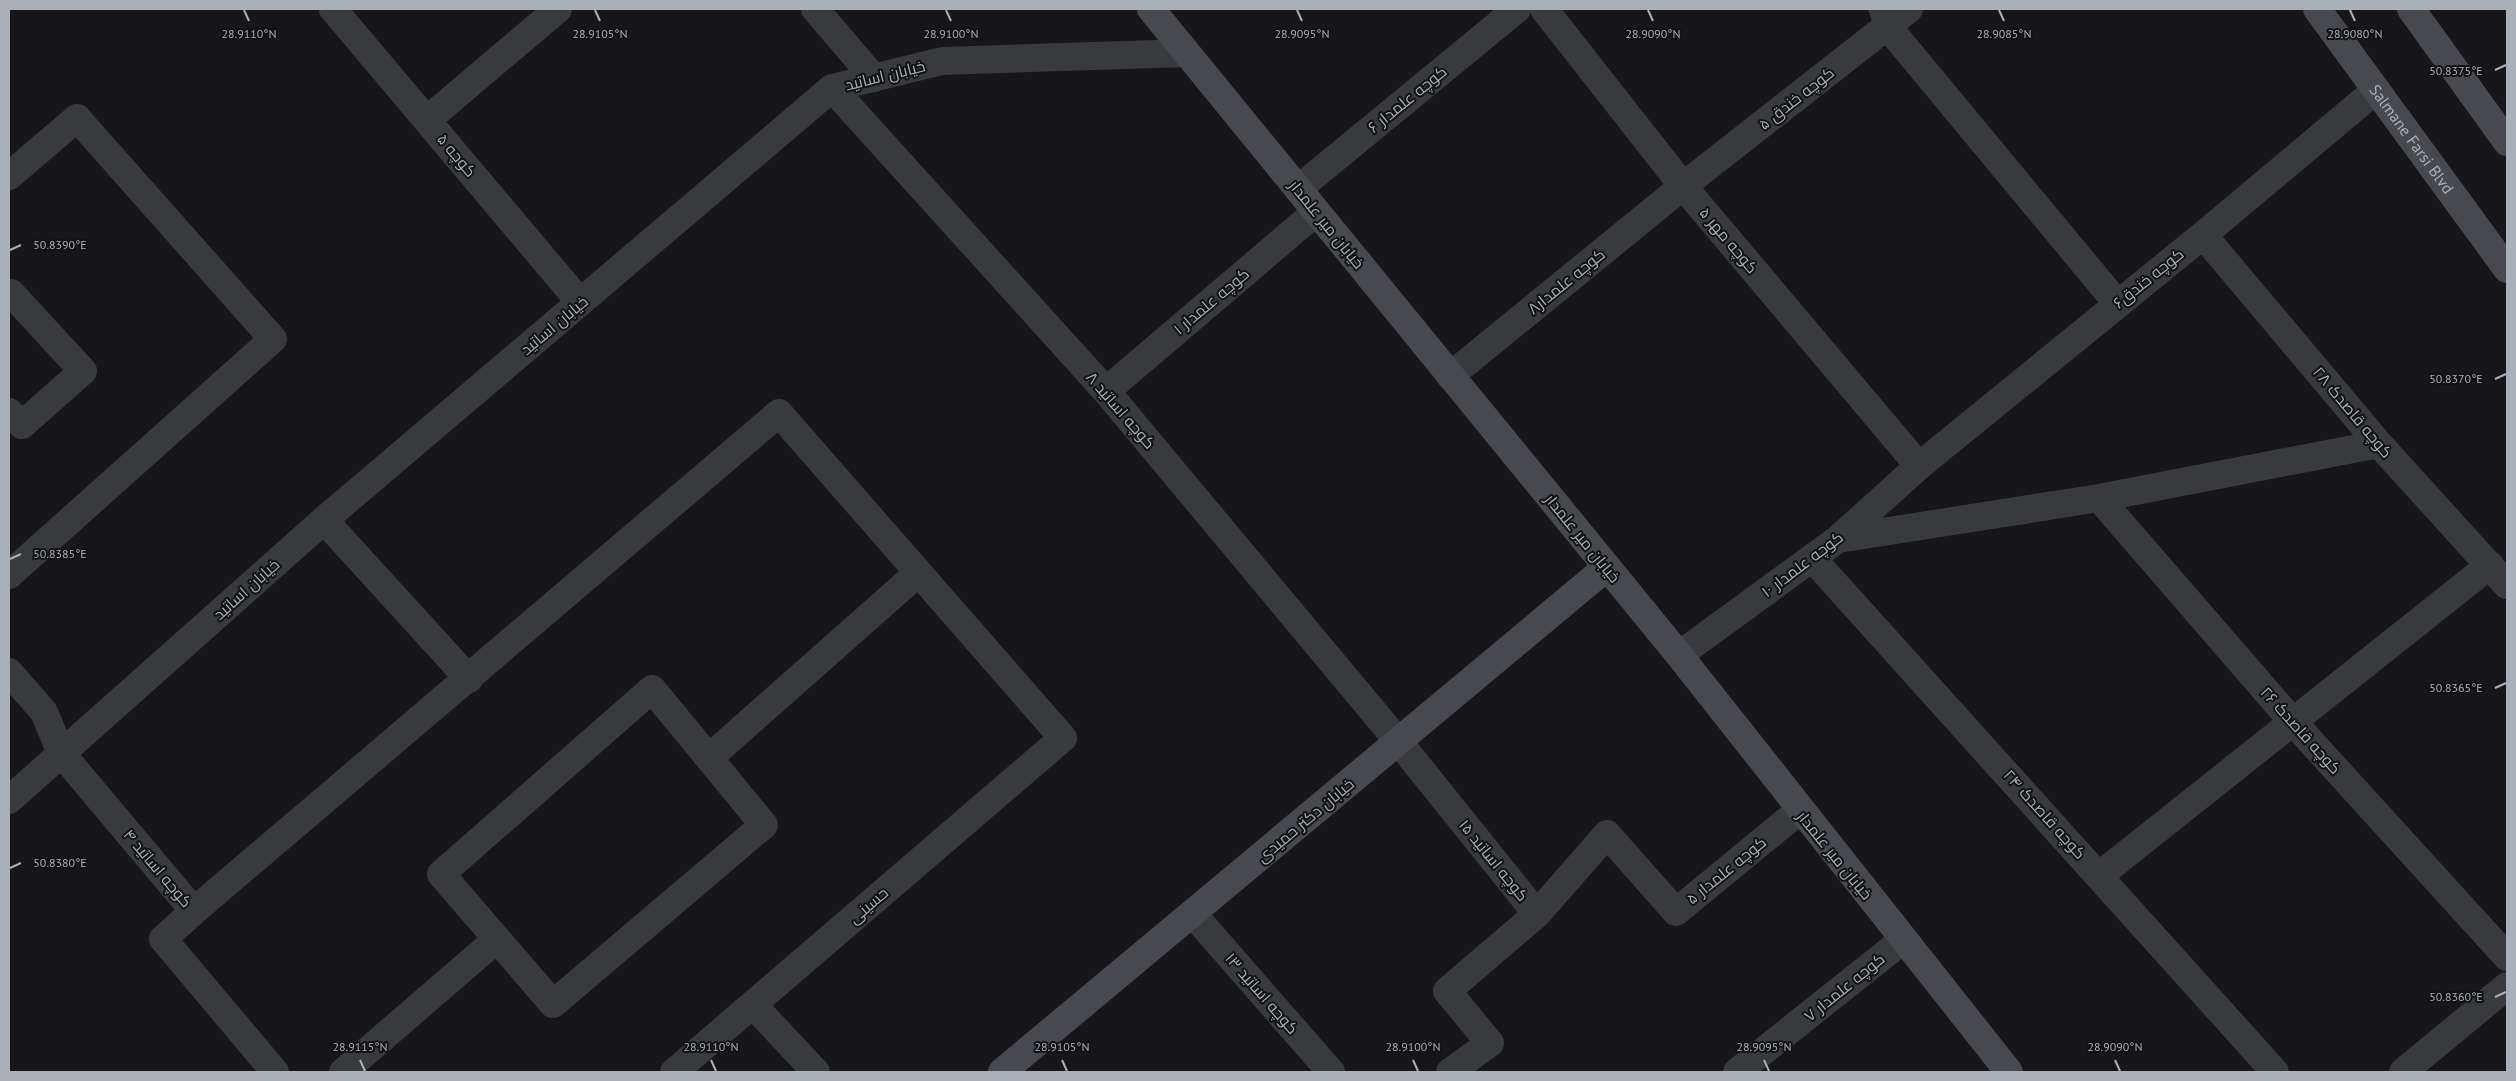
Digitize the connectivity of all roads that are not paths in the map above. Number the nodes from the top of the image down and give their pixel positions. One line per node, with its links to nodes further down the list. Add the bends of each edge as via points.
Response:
1 (333, 9): 15 (street, کوچه ۵)
2 (558, 9): 15 (street)
3 (815, 9): 12 (street)
4 (1150, 9): 11 (street, خیابان میر علمدار)
5 (1516, 9): 19 (street, کوچه علمدار ۶)
6 (1544, 9): 18 (street, کوچه مهر ۵)
7 (1909, 9): 10 (street, کوچه خندق ۵)
8 (2317, 9): 14 (street, Salmane Farsi Blvd)
9 (2410, 9): 16 (street)
10 (1885, 18): 18 (street, کوچه خندق ۵); 25 (street)
11 (1186, 53): 12 (street, خیابان اساتید, via 942,61); 19 (street, خیابان میر علمدار)
12 (874, 78): 13 (street, خیابان اساتید)
13 (832, 88): 24 (street, خیابان اساتید); 27 (street, کوچه اساتید ۸)
14 (2376, 90): 21 (street, کوچه خندق۶); 22 (street, Salmane Farsi Blvd)
15 (427, 120): 24 (street, کوچه ۵)
16 (2507, 142)
17 (9, 176): 37 (street, via 77,118 273,339)
18 (1683, 186): 26 (street, کوچه علمدار۸); 30 (street, کوچه مهر ۵)
19 (1298, 189): 20 (street, خیابان میر علمدار)
20 (1316, 212): 26 (street, خیابان میر علمدار); 27 (street, کوچه علمدار ۱)
21 (2203, 235): 25 (street, کوچه خندق۶); 29 (street, کوچه قاصدک ۲۸)
22 (2507, 269)
23 (9, 296): 28 (street, via 11,293 83,371 22,425)
24 (580, 302): 32 (street, خیابان اساتید)
25 (2117, 303): 30 (street, کوچه خندق۶)
26 (1450, 376): 35 (street, خیابان میر علمدار)
27 (1106, 391): 43 (street, کوچه اساتید ۸)
28 (9, 412)
29 (2379, 444): 31 (street); 38 (street, کوچه قاصدک ۲۸)
30 (1919, 466): 33 (street, کوچه علمدار ۱۰)
31 (2099, 498): 33 (street); 42 (street, کوچه قاصدک ۲۶)
32 (324, 520): 41 (street); 44 (street, خیابان اساتید)
33 (1838, 539): 34 (street, کوچه علمدار ۱۰)
34 (1812, 558): 39 (street, کوچه علمدار ۱۰); 48 (street, کوچه قاصدک ۲۴)
35 (1607, 567): 39 (street, خیابان میر علمدار); 43 (street, خیابان دکتر حمیدی)
36 (918, 573): 41 (street, via 779,413); 45 (street); 56 (street, حسینی, via 1063,738)
37 (9, 575)
38 (2498, 575): 42 (street)
39 (1679, 655): 47 (street, خیابان میر علمدار)
40 (9, 672): 44 (street, کوچه اساتید ۴, via 44,712)
41 (469, 679): 49 (street)
42 (2293, 722): 48 (street); 54 (street, کوچه قاصدک ۲۶)
43 (1398, 741): 50 (street, خیابان دکتر حمیدی); 51 (street, کوچه اساتید ۱۵)
44 (61, 753): 46 (street, خیابان اساتید); 49 (street, کوچه اساتید ۴)
45 (710, 757): 52 (street, via 764,824 749,837 553,1004); 52 (street, via 652,689 441,874)
46 (9, 800)
47 (1800, 810): 51 (street, کوچه علمدار ۵, via 1676,912 1607,834); 53 (street, خیابان میر علمدار)
48 (2100, 875): 66 (street, کوچه قاصدک ۲۴)
49 (194, 911): 58 (street, کوچه اساتید ۴, via 163,939)
50 (1192, 914): 57 (street, خیابان دکتر حمیدی); 62 (street, کوچه اساتید ۱۳)
51 (1537, 914): 63 (street, کوچه اساتید ۱۵, via 1447,991 1490,1043)
52 (497, 939): 59 (street)
53 (1903, 940): 64 (street, کوچه علمدار ۷); 65 (street, خیابان میر علمدار)
54 (2507, 957)
55 (2507, 986): 67 (street)
56 (753, 1004): 60 (street, حسینی); 61 (street)
57 (1010, 1070)
58 (275, 1072)
59 (344, 1072)
60 (674, 1072)
61 (816, 1072)
62 (1331, 1072)
63 (1450, 1072)
64 (1737, 1072)
65 (2009, 1072)
66 (2275, 1072)
67 (2403, 1072)

